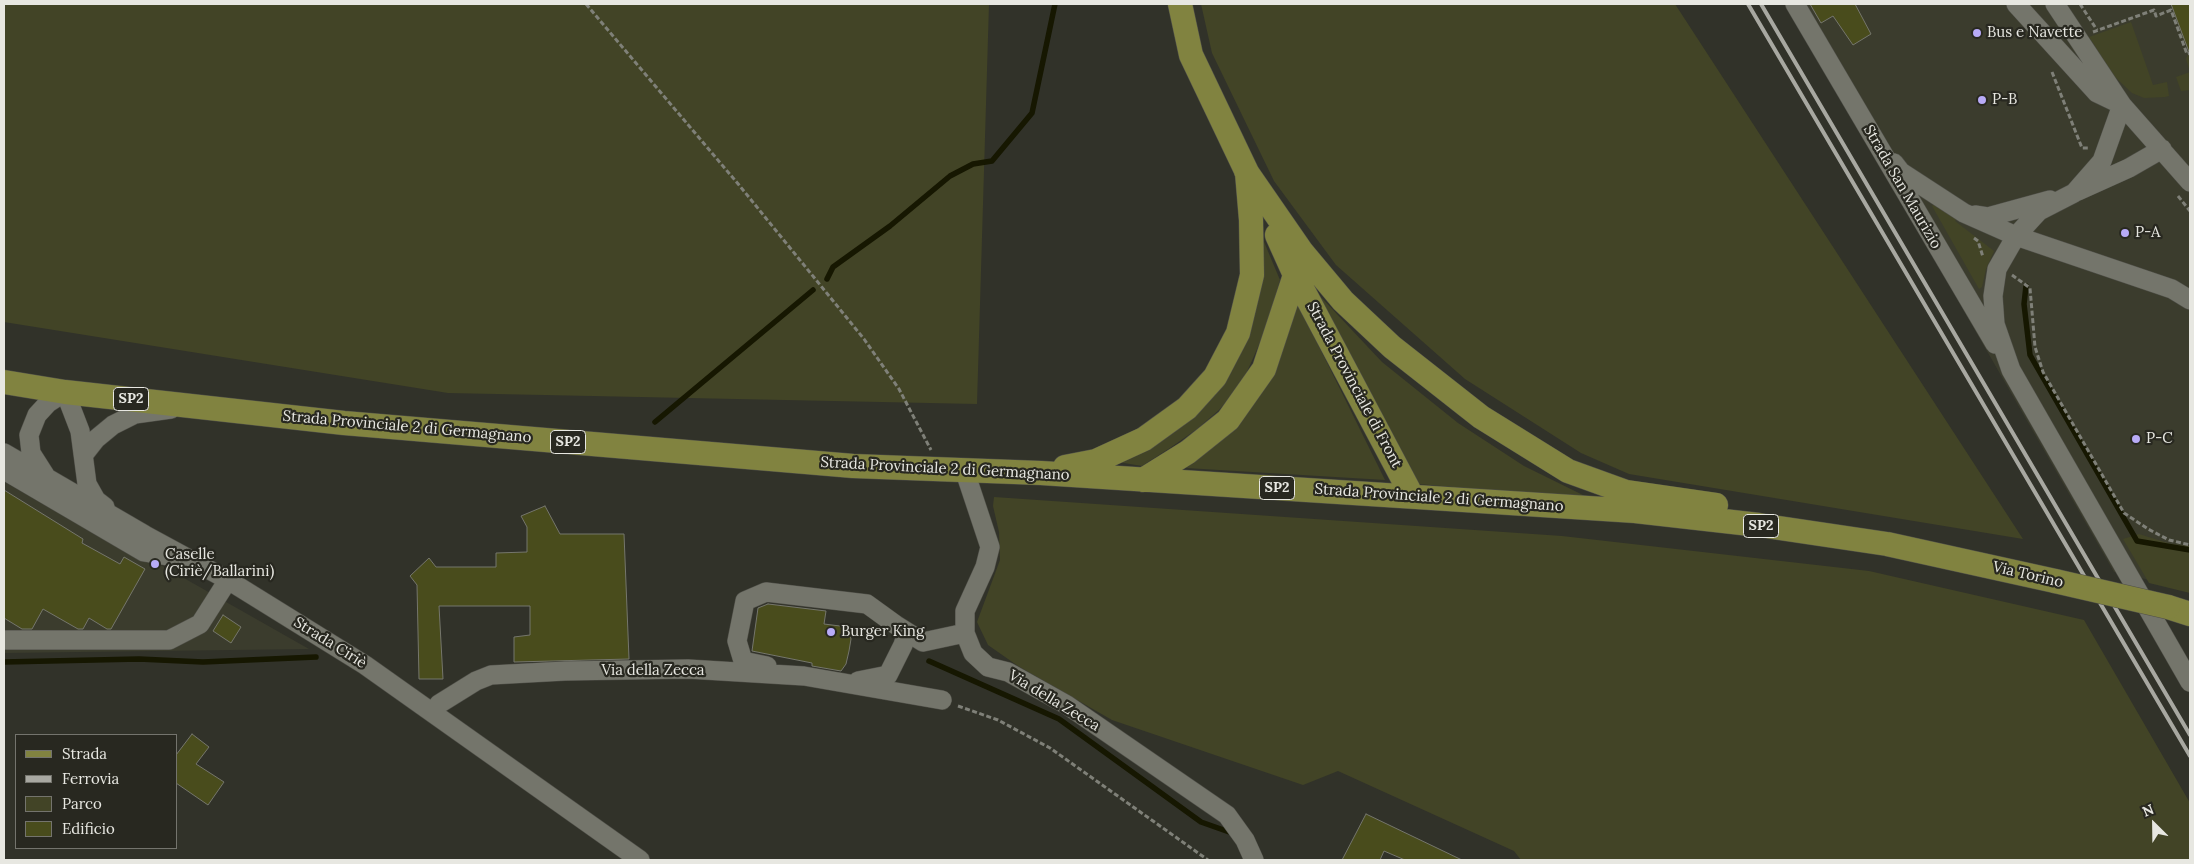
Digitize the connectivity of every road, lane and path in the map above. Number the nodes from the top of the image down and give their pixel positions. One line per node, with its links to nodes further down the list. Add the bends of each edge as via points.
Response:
1 (586, 4): 30 (path, via 864,339 899,390)
2 (1180, 4): 15 (main road, via 1191,55)
3 (1795, 4): 11 (street, Strada San Maurizio)
4 (2016, 4): 10 (street, via 2097,93)
5 (2055, 4): 7 (street)
6 (2080, 4): 8 (path)
7 (2069, 23): 8 (path, via 2082,17 2092,32); 10 (street)
8 (2097, 30): 9 (path, via 2154,10 2156,16 2171,10 2187,54)
9 (2190, 53)
10 (2122, 105): 13 (street); 17 (street, via 2102,161)
11 (1871, 134): 18 (street, via 1902,172); 24 (street, Strada San Maurizio)
12 (2082, 148): 14 (path)
13 (2162, 149): 16 (street); 17 (street)
14 (2082, 155)
15 (1246, 171): 22 (main road, Strada Provinciale di Front); 33 (main road, via 1252,275 1238,333 1215,377 1187,408 1144,439 1096,461); 38 (main road, via 1302,252 1344,301 1392,347 1481,417 1568,471 1626,492 1822,520)
16 (2190, 182)
17 (2074, 193): 18 (street, via 1988,217); 20 (street, via 2039,211)
18 (1964, 213): 20 (street)
19 (1971, 236): 21 (path, via 1978,241 1986,264)
20 (2016, 236): 21 (street); 23 (street, via 2172,289)
21 (1998, 269): 24 (street, via 1993,296 1996,324); 39 (path, via 2010,273 2030,288 2035,347 2043,372 2124,513 2169,540)
22 (1295, 275): 34 (main road, via 1264,369 1228,420 1188,452); 36 (main road, Strada Provinciale di Front)
23 (2190, 300)
24 (2011, 370): 46 (street)
25 (4, 382): 26 (main road, Strada Provinciale 2 di Germagnano / SP2)
26 (65, 392): 27 (main road, Strada Provinciale 2 di Germagnano / SP2); 29 (street, via 75,412); 35 (street, via 37,415 29,435 31,453)
27 (196, 406): 29 (street, via 134,414 113,425); 30 (main road, Strada Provinciale 2 di Germagnano / SP2, via 344,422 833,464)
28 (4, 453): 35 (street, Strada Ciriè)
29 (84, 453): 37 (street, via 87,484 96,500)
30 (940, 468): 31 (main road, Strada Provinciale 2 di Germagnano / SP2)
31 (964, 468): 33 (main road, Strada Provinciale 2 di Germagnano / SP2); 44 (street, Via della Zecca, via 990,546 985,567 965,611)
32 (4, 470): 40 (street, via 144,552)
33 (1040, 473): 34 (main road, Strada Provinciale 2 di Germagnano / SP2)
34 (1142, 480): 36 (main road, Strada Provinciale 2 di Germagnano / SP2)
35 (50, 481): 37 (street, Strada Ciriè)
36 (1412, 496): 38 (main road, Strada Provinciale 2 di Germagnano / SP2, via 1635,511)
37 (145, 535): 40 (street, Strada Ciriè)
38 (1887, 544): 42 (main road, Via Torino / SP2, bridge)
39 (2190, 545)
40 (188, 559): 41 (street, Strada Ciriè)
41 (228, 580): 45 (street, via 200,624 169,640); 48 (street, Strada Ciriè, via 366,665)
42 (2183, 610)
43 (907, 632): 43 (street, via 867,604 766,592 745,601 737,641 743,661 862,682 888,675); 44 (street, via 923,642)
44 (965, 633): 51 (street, Via della Zecca, via 973,653 988,667 1008,672 1067,705 1227,815 1246,840)
45 (4, 640)
46 (2190, 682)
47 (942, 700): 48 (street, Via della Zecca, via 804,676 688,669 565,671 491,675 439,704); 50 (path, via 998,720 1050,748)
48 (434, 712): 49 (street, Strada Ciriè)
49 (640, 860)
50 (1208, 860)
51 (1254, 860)

